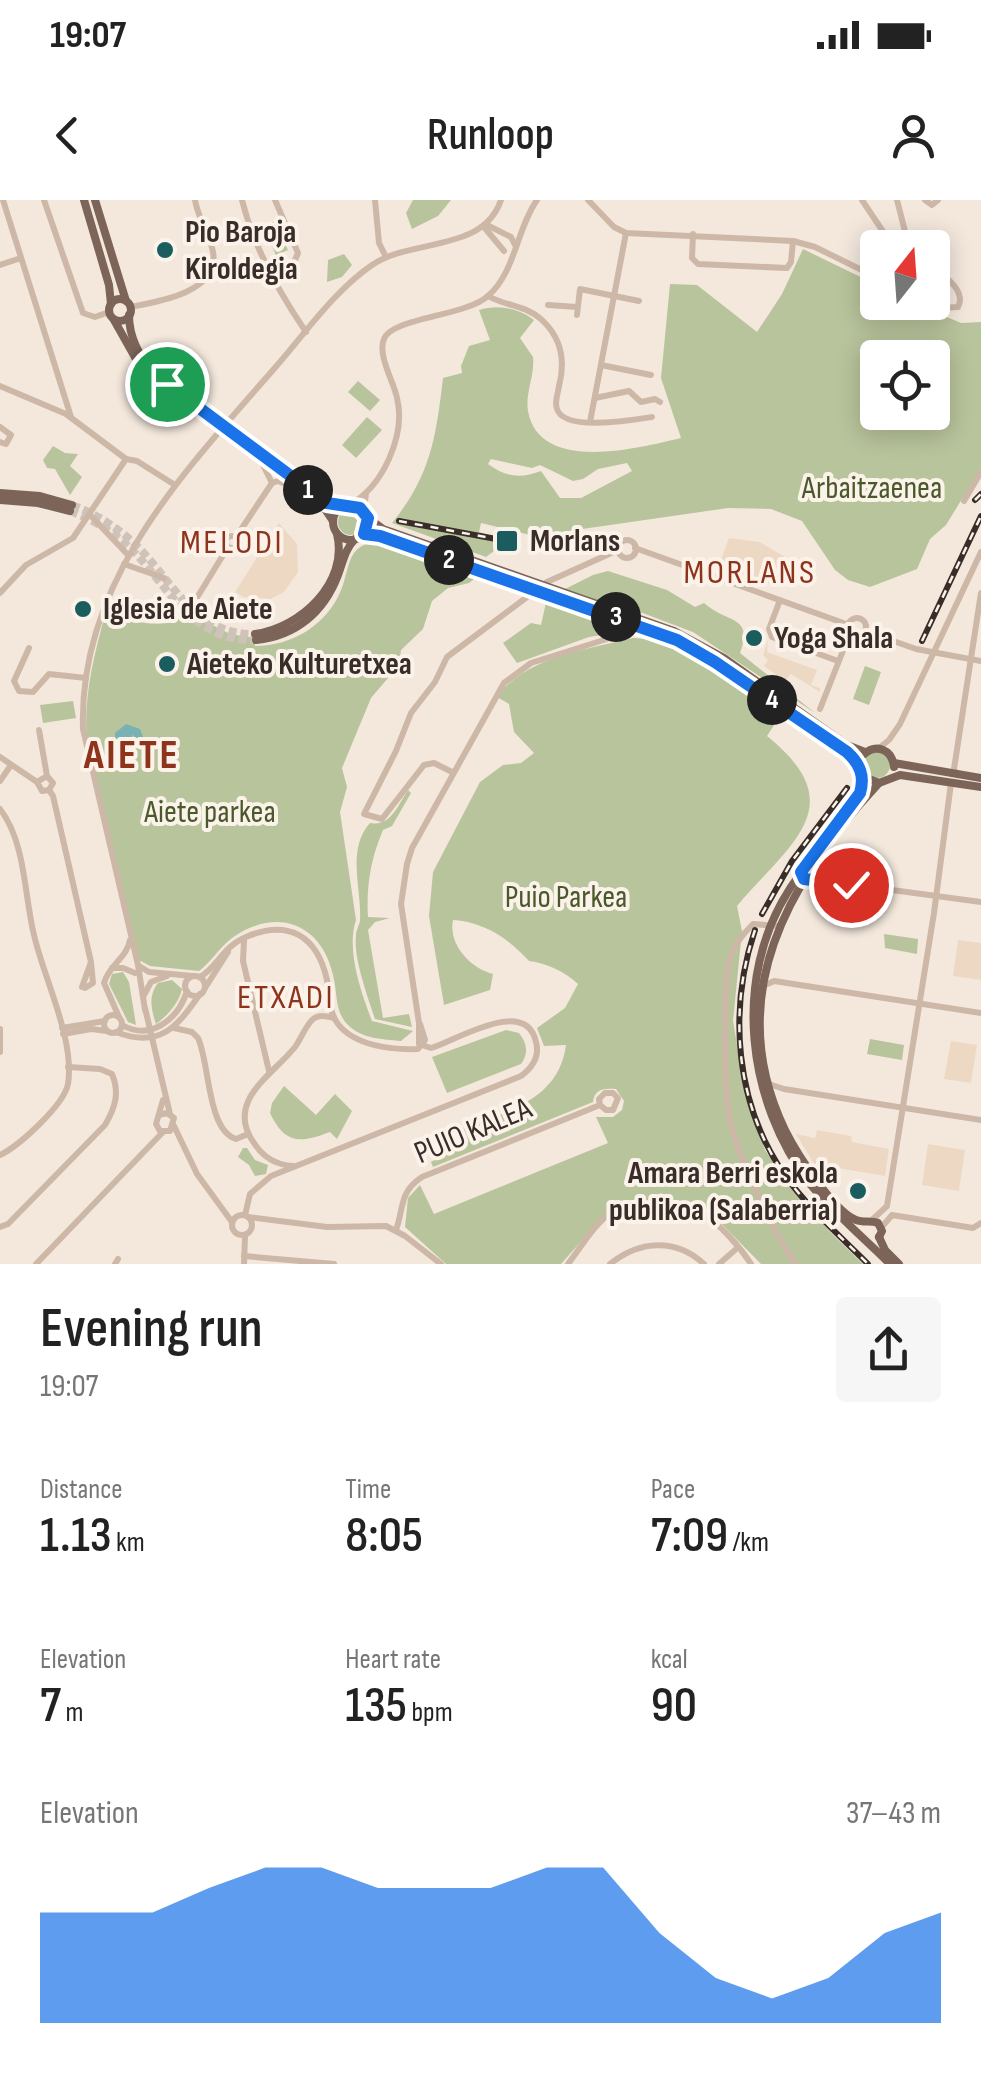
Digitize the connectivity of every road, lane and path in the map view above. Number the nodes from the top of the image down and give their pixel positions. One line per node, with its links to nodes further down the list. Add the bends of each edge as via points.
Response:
1 (3, 200): 31 (street)
2 (44, 200): 43 (street, via 83,313)
3 (84, 200): 43 (main road, via 110,285)
4 (94, 200): 41 (main road)
5 (195, 200): 41 (street, via 213,253 210,272 190,290)
6 (242, 200): 35 (street)
7 (275, 200): 35 (street, via 298,253)
8 (375, 200): 30 (street)
9 (500, 200): 16 (street)
10 (538, 200): 18 (street)
11 (588, 200): 23 (street)
12 (862, 200): 19 (street)
13 (896, 200): 20 (street)
14 (926, 200): 15 (street)
15 (938, 200)
16 (493, 218): 17 (street); 22 (street)
17 (486, 226): 21 (street); 22 (street); 27 (street)
18 (522, 229): 25 (street); 28 (street)
19 (882, 230)
20 (904, 230)
21 (474, 232): 27 (street); 30 (street)
22 (499, 232): 25 (street)
23 (626, 232): 24 (street); 38 (street)
24 (693, 234): 26 (street); 26 (street, via 698,264 787,268)
25 (511, 237): 28 (street); 29 (street)
26 (793, 240): 34 (street)
27 (494, 241): 29 (street)
28 (515, 248): 29 (street); 33 (street)
29 (504, 252): 33 (street)
30 (386, 256): 44 (street)
31 (21, 258): 32 (street); 48 (street)
32 (0, 265)
33 (505, 268): 37 (street)
34 (860, 269)
35 (273, 278): 44 (street)
36 (950, 282): 42 (street, via 962,301)
37 (488, 296): 54 (street, via 532,312 553,332 562,358 557,410 569,422); 62 (street, via 465,310 386,334 382,348 398,401 398,429)
38 (614, 296): 39 (street); 40 (street, via 580,288 577,311); 45 (street)
39 (639, 301)
40 (548, 305)
41 (128, 308): 43 (main road, via 123,320); 43 (main road, via 118,299); 66 (main road, via 137,349 161,379 330,505)
42 (950, 310)
43 (111, 312): 57 (main road, via 152,377)
44 (306, 332): 61 (street)
45 (601, 365): 46 (street); 49 (street)
46 (651, 375)
47 (0, 386): 51 (street)
48 (60, 386): 51 (street); 53 (street)
49 (595, 398): 50 (street, via 629,391 641,402); 54 (street)
50 (660, 402)
51 (45, 406): 53 (street)
52 (646, 416): 54 (street)
53 (71, 417): 58 (street)
54 (590, 422)
55 (0, 426): 56 (street, via 12,435)
56 (0, 442)
57 (257, 456): 60 (street); 63 (main road)
58 (126, 459): 61 (street); 69 (street)
59 (981, 472): 65 (street)
60 (272, 483): 63 (street); 81 (street, via 236,537 237,547 228,548)
61 (175, 485): 74 (street)
62 (367, 492): 66 (street); 68 (street)
63 (310, 496): 70 (main road)
64 (0, 497): 67 (main road, via 40,496)
65 (964, 501)
66 (346, 506): 68 (main road); 70 (main road)
67 (71, 508)
68 (366, 514): 72 (main road); 75 (main road, via 378,528)
69 (90, 515): 74 (street); 79 (street, via 73,538 26,566)
70 (333, 521): 71 (main road)
71 (338, 534): 72 (main road); 72 (main road, via 335,564 317,602 288,625 256,637 291,631 316,612)
72 (359, 537): 75 (main road, via 380,536)
73 (981, 552): 77 (street)
74 (128, 555): 76 (street)
75 (458, 559): 83 (main road)
76 (124, 564): 78 (street); 95 (street, via 94,631)
77 (978, 568): 91 (street)
78 (164, 578)
79 (0, 593)
80 (981, 594): 92 (street)
81 (198, 596)
82 (780, 600): 85 (street); 93 (street, via 772,638); 104 (street, via 636,548 629,557 618,550 551,580 447,657 411,712 364,814 382,819 424,765)
83 (608, 610): 84 (main road); 86 (main road); 89 (street, via 614,622)
84 (639, 625): 86 (street); 87 (main road); 89 (street)
85 (850, 629): 88 (street, via 858,636); 88 (street, via 860,619); 93 (street)
86 (674, 631): 99 (main road)
87 (657, 632): 89 (street); 102 (main road, via 715,662)
88 (865, 632): 91 (street)
89 (610, 638): 104 (street, via 531,663 512,676)
90 (29, 648): 95 (street, via 14,681 19,692 33,692 49,674)
91 (934, 653): 92 (street); 98 (street, via 900,724)
92 (971, 659): 94 (street); 105 (street, via 954,769)
93 (838, 661): 96 (street)
94 (981, 661)
95 (86, 678): 123 (street, via 85,743)
96 (820, 708)
97 (39, 730): 106 (street)
98 (879, 748): 99 (main road); 101 (main road)
99 (866, 752): 102 (main road)
100 (0, 756): 103 (street)
101 (894, 762): 105 (main road); 108 (main road)
102 (859, 764): 107 (main road)
103 (11, 765): 109 (street); 110 (street)
104 (452, 772): 147 (street, via 412,848 402,893)
105 (959, 775): 113 (main road)
106 (46, 776): 110 (street); 114 (street, via 53,784)
107 (864, 778): 112 (main road); 117 (main road, via 858,798)
108 (890, 778): 111 (main road); 112 (main road)
109 (0, 781)
110 (37, 782): 114 (street)
111 (951, 782): 113 (main road); 119 (street)
112 (878, 783): 116 (main road)
113 (981, 785)
114 (49, 790): 127 (street)
115 (0, 809): 150 (street, via 12,827 33,932)
116 (812, 868): 117 (main road); 118 (street)
117 (802, 876): 118 (street); 121 (main road)
118 (821, 882): 119 (street)
119 (934, 896): 120 (street); 140 (street)
120 (981, 902)
121 (774, 927): 131 (main road); 186 (main road, via 757,979 754,1017 768,1105 808,1181); 198 (street, via 753,924 731,955 727,1102 741,1151)
122 (258, 933): 124 (street); 130 (street, via 224,950); 137 (street, via 284,928 307,940)
123 (130, 938): 128 (street); 129 (street)
124 (244, 941): 125 (street); 126 (street)
125 (228, 953): 126 (street); 130 (street); 136 (street)
126 (243, 961): 157 (street)
127 (91, 962)
128 (111, 968): 129 (street); 139 (street, via 104,983)
129 (137, 969): 132 (street); 138 (street); 141 (street)
130 (210, 969): 132 (street)
131 (764, 970): 133 (street); 134 (main road)
132 (197, 976): 135 (street); 136 (street)
133 (774, 981): 134 (street); 140 (street)
134 (762, 986): 158 (main road)
135 (186, 988): 136 (street, via 195,996); 138 (street, via 174,976 162,976); 146 (street, via 172,1017 157,1028 135,1031)
136 (203, 991): 148 (street)
137 (329, 995): 143 (street); 145 (street)
138 (144, 996): 141 (street)
139 (111, 1003): 144 (street); 146 (street)
140 (920, 1003): 142 (street); 163 (street)
141 (146, 1010): 160 (street)
142 (981, 1013)
143 (334, 1018): 145 (street); 153 (street, via 361,1041)
144 (107, 1019): 146 (street); 150 (street); 151 (street)
145 (312, 1020): 157 (street)
146 (120, 1021): 151 (street)
147 (419, 1023): 152 (street); 154 (street)
148 (174, 1028): 151 (street, via 145,1038); 169 (street, via 198,1038 224,1134 236,1140)
149 (0, 1029): 155 (street)
150 (63, 1031): 151 (street); 156 (street)
151 (113, 1032)
152 (417, 1035): 153 (street, via 406,1046); 154 (street)
153 (394, 1046): 154 (street)
154 (422, 1046): 174 (street, via 506,1020 524,1024 537,1046 535,1061 520,1076)
155 (0, 1052)
156 (68, 1067): 172 (street, via 60,1101); 182 (street, via 112,1074 115,1106 43,1195)
157 (269, 1072): 169 (street, via 250,1096)
158 (769, 1084): 159 (street); 161 (main road)
159 (784, 1089): 161 (street); 163 (street)
160 (164, 1099): 164 (street); 165 (street)
161 (772, 1100): 179 (main road, via 810,1171 851,1216)
162 (600, 1105): 183 (street, PUIO KALEA, via 422,1177 407,1189)
163 (902, 1108): 166 (street); 176 (street)
164 (170, 1114): 165 (street); 167 (street)
165 (158, 1119): 168 (street); 171 (street)
166 (981, 1120)
167 (174, 1126): 168 (street); 170 (street)
168 (165, 1132): 170 (street); 171 (street)
169 (248, 1134): 173 (street)
170 (180, 1142): 178 (street, via 210,1194)
171 (145, 1148): 190 (street)
172 (0, 1154)
173 (274, 1161): 174 (street); 175 (street)
174 (294, 1166): 175 (street)
175 (271, 1176): 178 (street, via 250,1194)
176 (887, 1206): 177 (street); 179 (street)
177 (892, 1215): 181 (street); 184 (street)
178 (240, 1218): 180 (street); 185 (street); 185 (street, via 233,1230)
179 (869, 1221): 184 (main road); 186 (main road, via 862,1226)
180 (276, 1223): 183 (street); 185 (street, via 259,1224)
181 (981, 1224)
182 (0, 1228)
183 (396, 1230): 192 (street)
184 (880, 1232): 186 (main road); 200 (main road)
185 (244, 1235): 189 (street)
186 (864, 1236): 199 (main road)
187 (730, 1241): 188 (street); 193 (street, via 697,1211 623,1205 600,1221); 197 (street)
188 (736, 1250): 196 (street); 197 (street)
189 (244, 1260): 191 (street)
190 (36, 1264)
191 (334, 1264)
192 (440, 1264)
193 (568, 1264)
194 (610, 1264): 195 (street, via 648,1245 675,1246)
195 (704, 1264)
196 (719, 1264)
197 (750, 1264)
198 (796, 1264)
199 (890, 1264)
200 (899, 1264)

